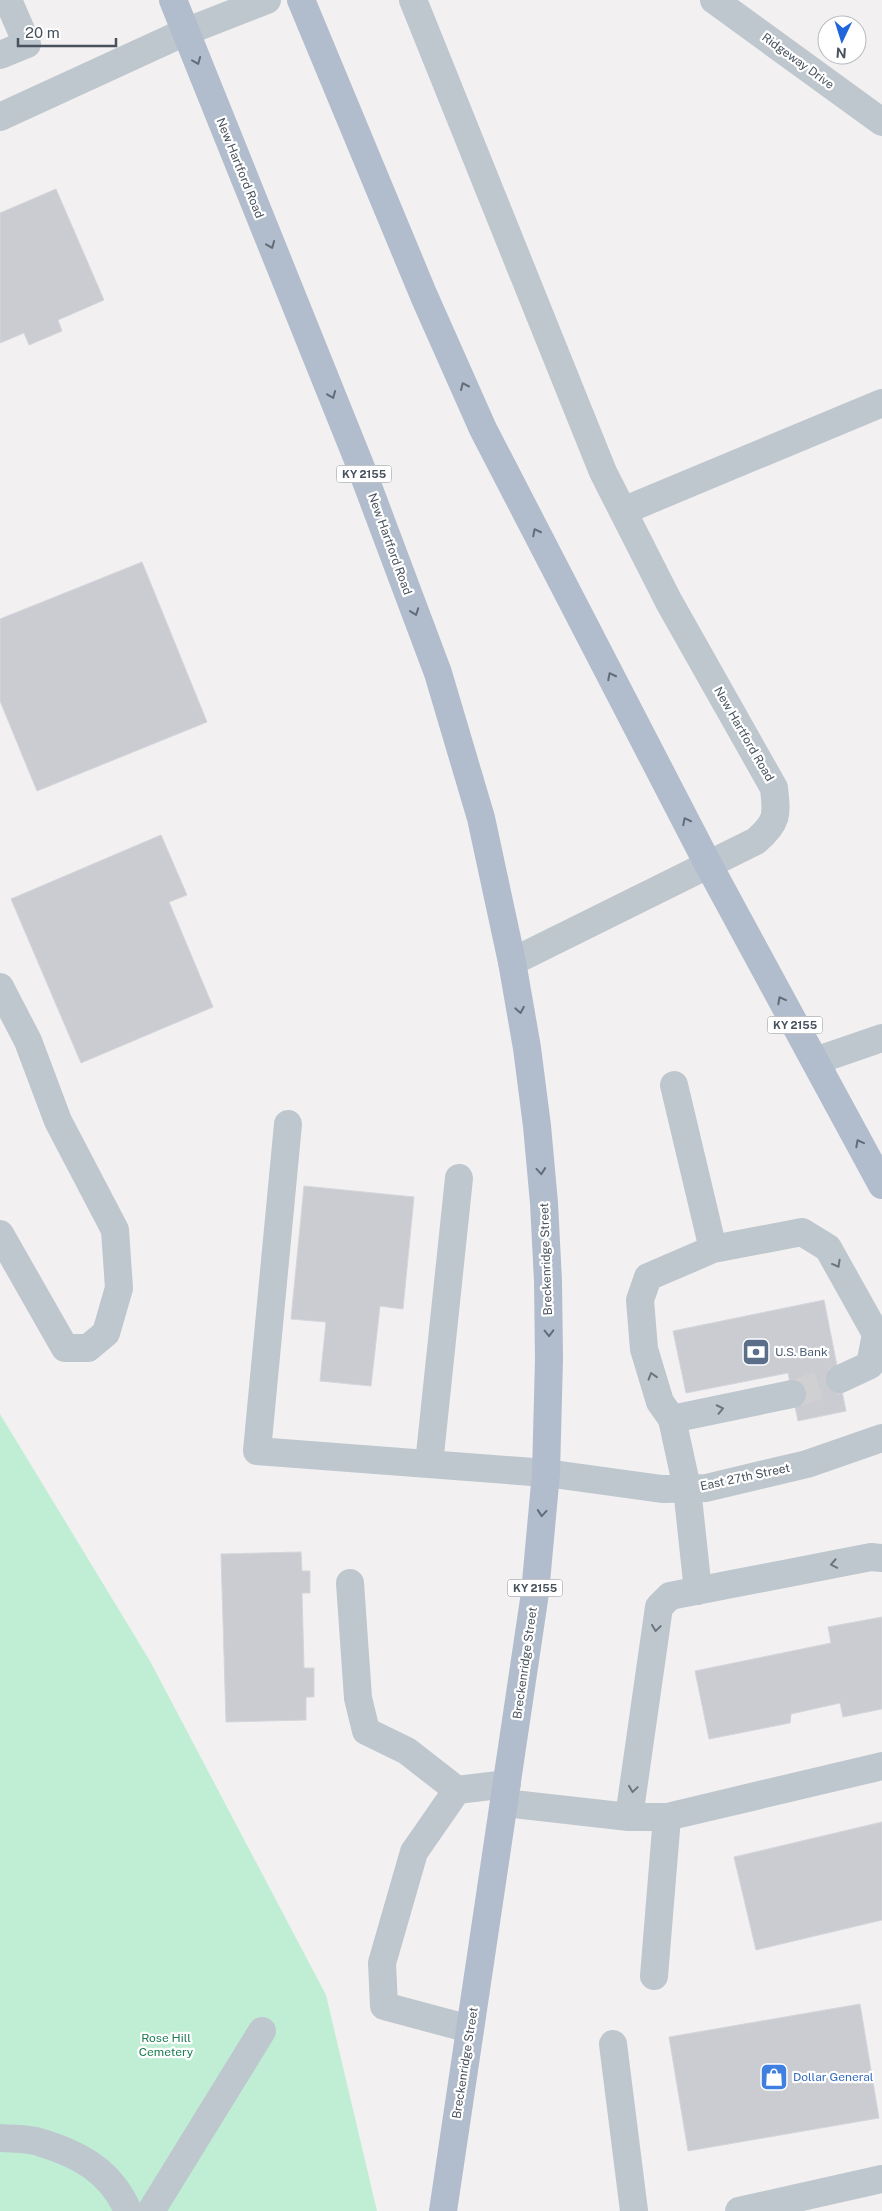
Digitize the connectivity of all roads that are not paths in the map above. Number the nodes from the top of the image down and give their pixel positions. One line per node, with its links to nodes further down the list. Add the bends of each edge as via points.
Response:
1 (8, 0): 8 (street, via 27,44)
2 (173, 0): 7 (main road, New Hartford Road / KY 2155)
3 (267, 0): 7 (street)
4 (301, 0): 13 (main road, KY 2155, one-way to 4, via 483,429)
5 (413, 0): 12 (street, New Hartford Road, via 603,472)
6 (714, 0): 10 (street, Ridgeway Drive)
7 (186, 32): 9 (street); 14 (main road, New Hartford Road / KY 2155, one-way to 14, via 357,456 438,673 481,818)
8 (0, 55)
9 (0, 117)
10 (882, 122)
11 (882, 403): 12 (street)
12 (623, 511): 13 (street, New Hartford Road, via 669,602 774,788 777,813 769,829 756,841)
13 (708, 864): 14 (street, New Hartford Road); 17 (main road, KY 2155, one-way to 13)
14 (512, 962): 30 (main road, Breckenridge Street / KY 2155, one-way to 30, via 527,1048 544,1203 549,1359)
15 (4, 1003): 22 (street, via 28,1041 58,1121 115,1230 119,1288 106,1333 88,1348 65,1348)
16 (882, 1038): 17 (street)
17 (815, 1061): 21 (main road, KY 2155, one-way to 17)
18 (674, 1085): 23 (street)
19 (288, 1124): 29 (street, East 27th Street, via 257,1451)
20 (458, 1178): 29 (street)
21 (882, 1185)
22 (0, 1234)
23 (713, 1249): 24 (street, one-way to 24, via 802,1232 828,1248); 27 (street, one-way to 23, via 660,1402 644,1349 640,1300 648,1277)
24 (879, 1332): 25 (street, via 870,1365)
25 (840, 1379)
26 (792, 1394): 27 (street, one-way to 26)
27 (672, 1419): 31 (street)
28 (882, 1438): 31 (street, East 27th Street, via 807,1464 706,1488)
29 (429, 1464): 30 (street, East 27th Street)
30 (546, 1473): 31 (street, East 27th Street, via 662,1489); 37 (main road, Breckenridge Street / KY 2155, one-way to 37, via 535,1593)
31 (687, 1488): 34 (street)
32 (882, 1558): 34 (street, one-way to 34, via 871,1557)
33 (350, 1583): 36 (street, via 358,1698 366,1731 407,1751)
34 (698, 1591): 38 (street, one-way to 38, via 670,1596 658,1607)
35 (882, 1766): 39 (street)
36 (457, 1790): 37 (street); 41 (street, via 414,1852 382,1963 384,2006)
37 (505, 1794): 38 (street); 41 (main road, Breckenridge Street / KY 2155)
38 (629, 1817): 39 (street)
39 (667, 1817): 40 (street)
40 (654, 1976)
41 (470, 2029): 48 (main road, Breckenridge Street / KY 2155)
42 (262, 2031): 47 (street)
43 (612, 2044): 49 (street)
44 (0, 2138): 46 (street, via 38,2141 80,2158 107,2176)
45 (882, 2178): 50 (street)
46 (128, 2211)
47 (151, 2211)
48 (443, 2211)
49 (634, 2211)
50 (739, 2211)

